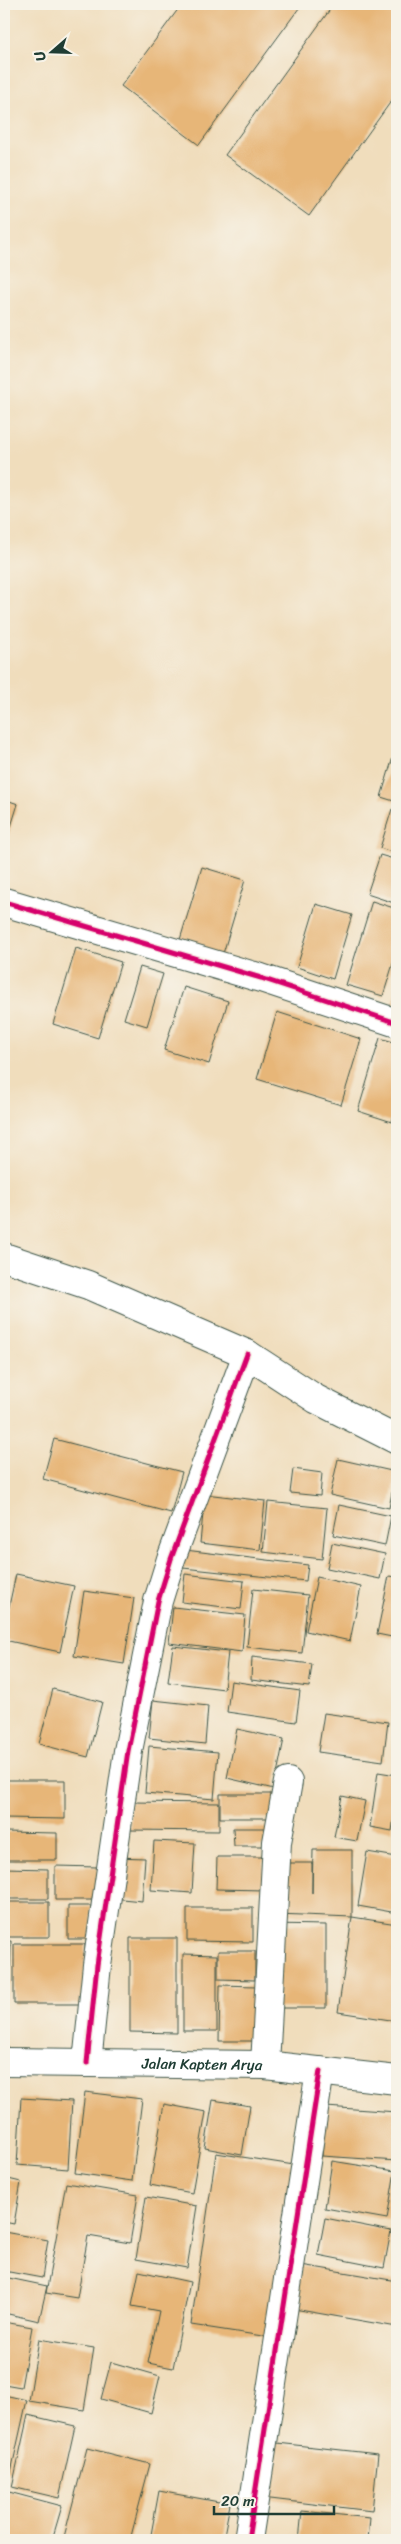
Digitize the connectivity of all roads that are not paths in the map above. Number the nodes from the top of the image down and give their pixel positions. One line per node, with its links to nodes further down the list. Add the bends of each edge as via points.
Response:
1 (4, 902): 2 (street, via 261,978)
2 (397, 1023)
3 (4, 1257): 4 (street, via 88,1285)
4 (247, 1354): 5 (street, via 316,1399); 8 (street, via 158,1601 128,1751 97,1965)
5 (397, 1440)
6 (288, 1782): 9 (street, via 276,1842)
7 (4, 2062): 8 (street, Jalan Kapten Arya)
8 (87, 2063): 9 (street, Jalan Kapten Arya)
9 (265, 2065): 10 (street, Jalan Kapten Arya)
10 (320, 2071): 11 (street, Jalan Kapten Arya); 12 (street)
11 (397, 2080)
12 (248, 2540)

